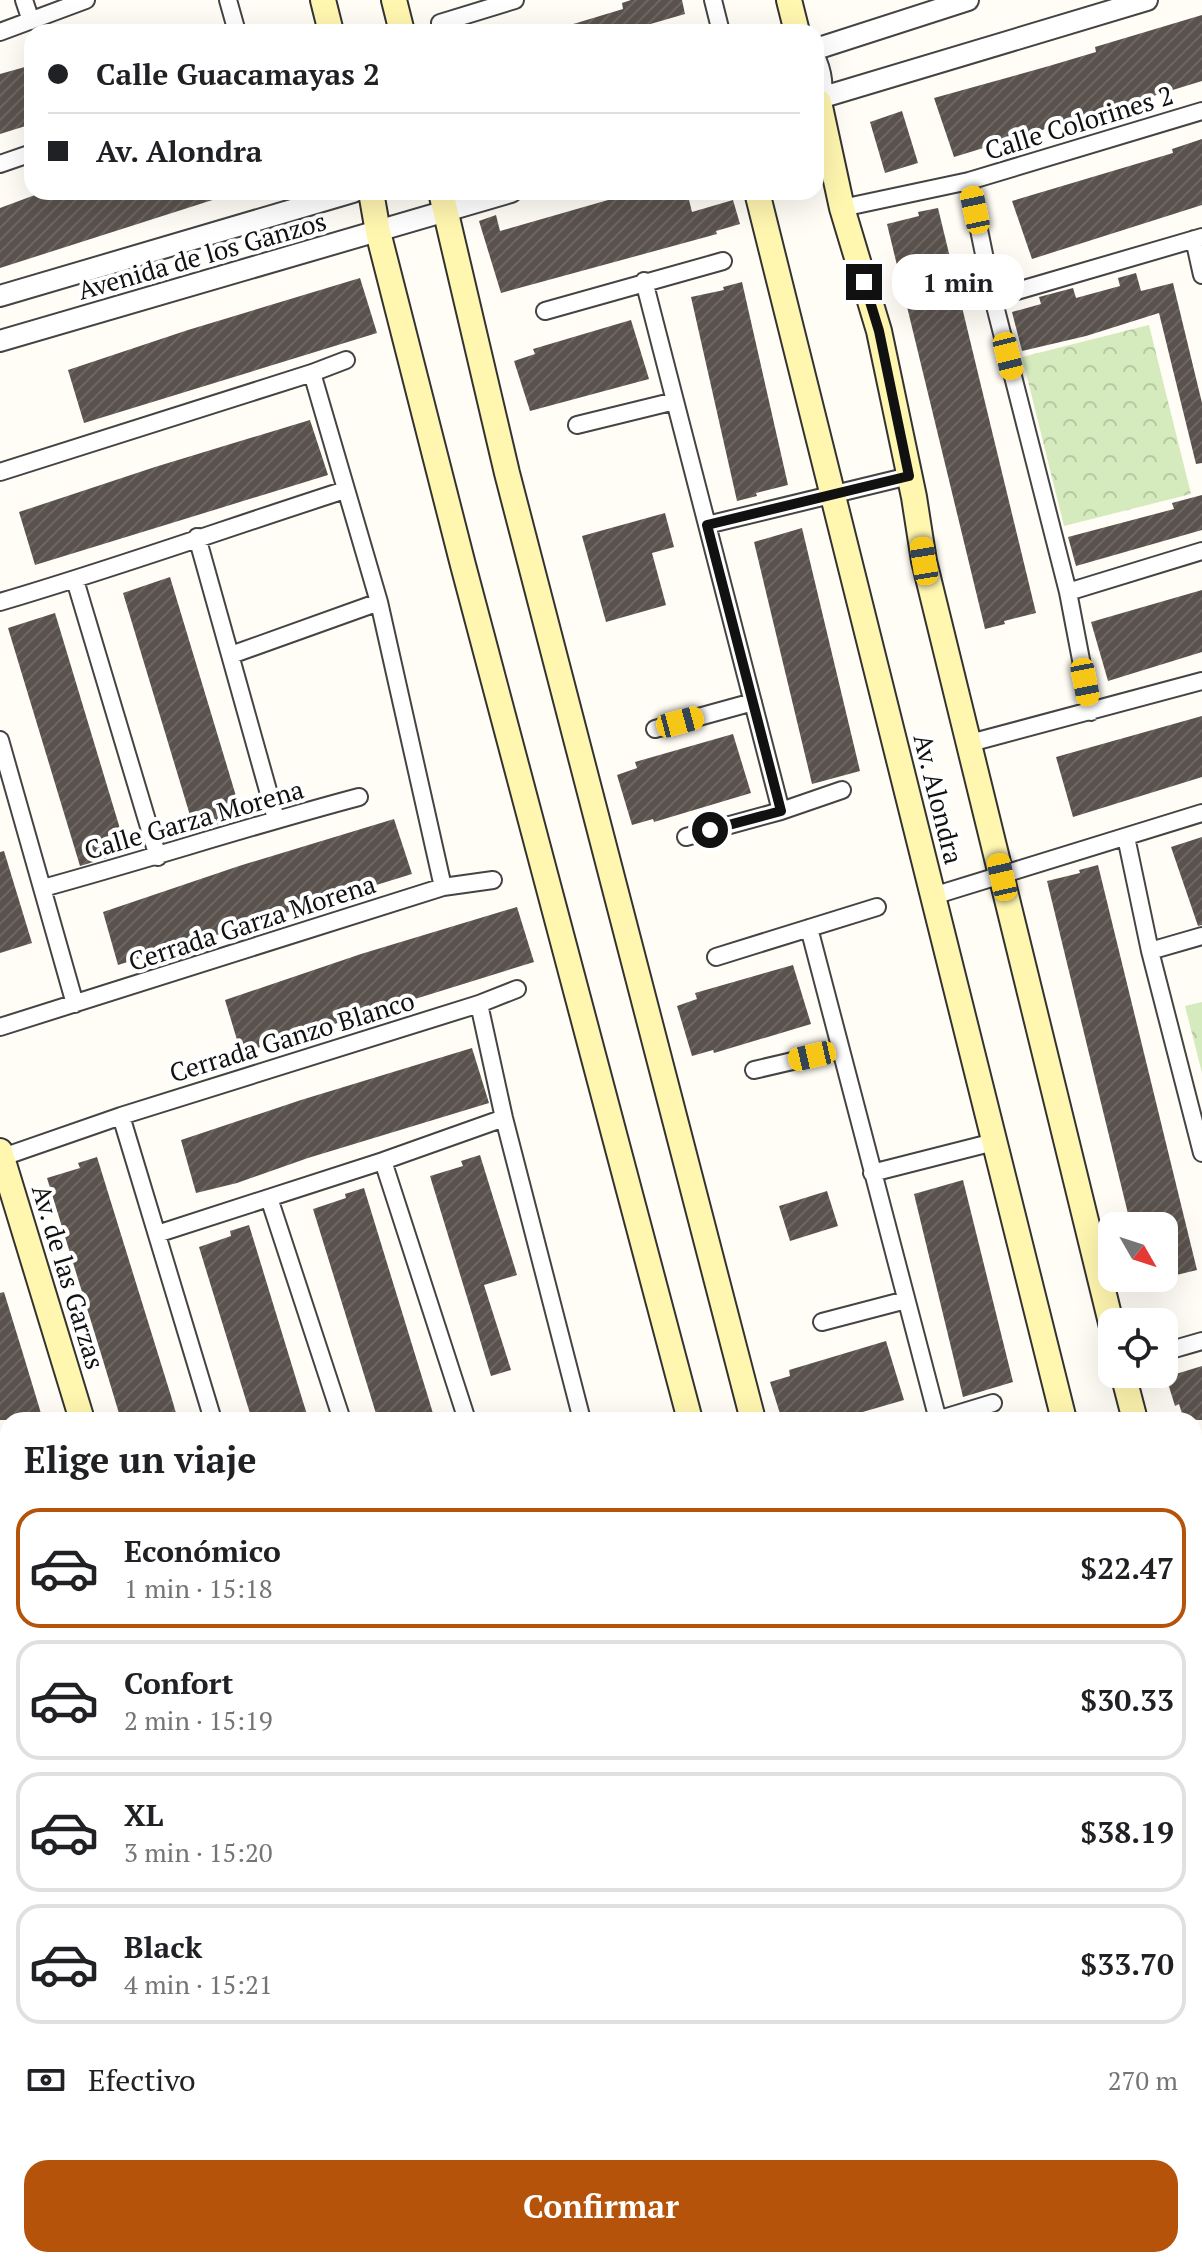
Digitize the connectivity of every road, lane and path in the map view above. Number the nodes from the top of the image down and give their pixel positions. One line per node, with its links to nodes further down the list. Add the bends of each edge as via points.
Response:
1 (24, 0): 11 (street)
2 (86, 0): 11 (street)
3 (228, 0): 13 (street)
4 (323, 0): 14 (main road)
5 (394, 0): 15 (main road)
6 (515, 0): 12 (street)
7 (713, 0): 16 (street)
8 (789, 0): 17 (main road)
9 (968, 0): 19 (street)
10 (1147, 0): 20 (street)
11 (31, 21): 18 (street)
12 (440, 23)
13 (235, 24)
14 (329, 24)
15 (400, 24)
16 (719, 24)
17 (795, 24)
18 (0, 32)
19 (824, 46)
20 (824, 101)
21 (1202, 111): 25 (street, Calle Colorines 2)
22 (824, 126): 30 (main road, Av. Alondra)
23 (24, 156): 24 (street)
24 (0, 164)
25 (969, 181): 30 (street, Calle Colorines 2); 37 (street, Calle Colorines 2)
26 (326, 200): 36 (street, Avenida de los Ganzos)
27 (372, 200): 31 (main road)
28 (759, 200): 47 (main road, Av. Alondra)
29 (444, 201): 31 (street, Avenida de los Ganzos); 108 (main road, via 507,473)
30 (842, 208): 45 (main road, Av. Alondra, via 879,331)
31 (378, 232): 39 (street, Avenida de los Ganzos); 107 (main road)
32 (1198, 238): 34 (street); 37 (street)
33 (723, 261): 35 (street)
34 (1202, 275)
35 (644, 281): 38 (street); 42 (street)
36 (0, 296)
37 (993, 298): 52 (street, Calle Colorines 2)
38 (545, 311)
39 (0, 341)
40 (346, 360): 41 (street)
41 (312, 373): 44 (street); 46 (street)
42 (675, 401): 43 (street); 48 (street)
43 (577, 425)
44 (0, 472)
45 (909, 476): 47 (street); 61 (main road, Av. Alondra, via 924,561)
46 (345, 490): 49 (street); 54 (street)
47 (824, 497): 48 (street); 74 (main road, Av. Alondra)
48 (707, 525): 57 (street)
49 (197, 537): 51 (street); 55 (street)
50 (1202, 551): 52 (street)
51 (75, 580): 53 (street); 69 (street)
52 (1068, 592): 58 (street, Calle Colorines 2)
53 (0, 602)
54 (379, 602): 55 (street); 72 (street)
55 (231, 655): 66 (street)
56 (1202, 681): 58 (street)
57 (753, 702): 59 (street); 64 (street)
58 (1091, 712): 61 (street)
59 (655, 729)
60 (0, 740): 73 (street)
61 (980, 741): 70 (main road, Av. Alondra)
62 (842, 790): 64 (street)
63 (359, 797): 66 (street, Calle Garza Morena)
64 (781, 811): 67 (street)
65 (1202, 813): 68 (street)
66 (276, 819): 69 (street, Calle Garza Morena)
67 (686, 837)
68 (1126, 837): 70 (street); 78 (street)
69 (158, 857): 73 (street, Calle Garza Morena)
70 (1002, 877): 74 (street); 96 (main road, Av. Alondra)
71 (493, 880): 72 (street, Cerrada Garza Morena)
72 (443, 887): 81 (street, Cerrada Garza Morena)
73 (43, 888): 81 (street)
74 (933, 896): 88 (main road, Av. Alondra)
75 (877, 907): 76 (street)
76 (809, 928): 79 (street); 84 (street)
77 (1202, 936): 78 (street)
78 (1150, 951): 89 (street)
79 (716, 957)
80 (517, 989): 82 (street, Cerrada Ganzo Blanco)
81 (75, 1004): 83 (street, Cerrada Garza Morena)
82 (479, 1004): 86 (street, Cerrada Ganzo Blanco); 87 (street)
83 (0, 1027)
84 (840, 1050): 85 (street); 92 (street)
85 (754, 1070)
86 (121, 1116): 90 (street, Cerrada Ganzo Blanco); 94 (street)
87 (504, 1118): 91 (street); 106 (street)
88 (994, 1142): 92 (street); 111 (main road, Av. Alondra)
89 (1202, 1153)
90 (1, 1155): 102 (main road, Av. de las Garzas)
91 (383, 1161): 93 (street); 105 (street)
92 (872, 1173): 95 (street)
93 (269, 1198): 94 (street); 104 (street)
94 (157, 1234): 103 (street)
95 (906, 1300): 97 (street); 109 (street)
96 (1107, 1308)
97 (822, 1322)
98 (1202, 1341): 99 (street)
99 (1178, 1348)
100 (1127, 1388): 112 (main road)
101 (993, 1403): 110 (street)
102 (80, 1412)
103 (211, 1412)
104 (339, 1412)
105 (464, 1412)
106 (580, 1412)
107 (688, 1412)
108 (751, 1412)
109 (935, 1412)
110 (963, 1412)
111 (1062, 1412)
112 (1133, 1412)

